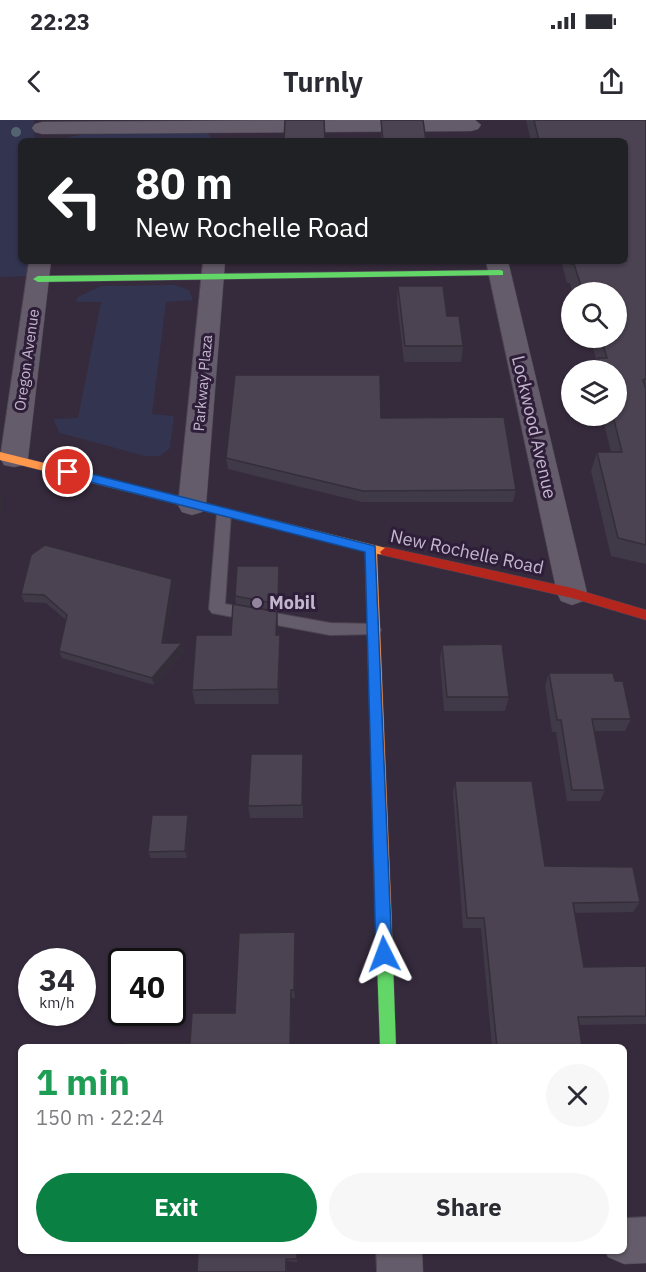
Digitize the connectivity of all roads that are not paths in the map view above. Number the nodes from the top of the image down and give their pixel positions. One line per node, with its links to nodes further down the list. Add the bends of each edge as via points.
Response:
1 (471, 129): 3 (street)
2 (42, 130): 3 (street)
3 (224, 133)
4 (499, 267): 5 (street); 11 (street, Lockwood Avenue)
5 (214, 268): 6 (street); 8 (street, Parkway Plaza)
6 (39, 270): 7 (street, Oregon Avenue)
7 (7, 457): 8 (street, New Rochelle Road)
8 (192, 505): 9 (street, New Rochelle Road)
9 (224, 513): 10 (street, New Rochelle Road); 13 (lane, via 217,609 330,629)
10 (371, 549): 11 (street, New Rochelle Road); 13 (street)
11 (572, 593): 12 (street, New Rochelle Road)
12 (646, 615)
13 (373, 630): 14 (street)
14 (388, 1044)
15 (646, 1240): 16 (street)
16 (627, 1241)
17 (399, 1254): 18 (street)
18 (400, 1272)

